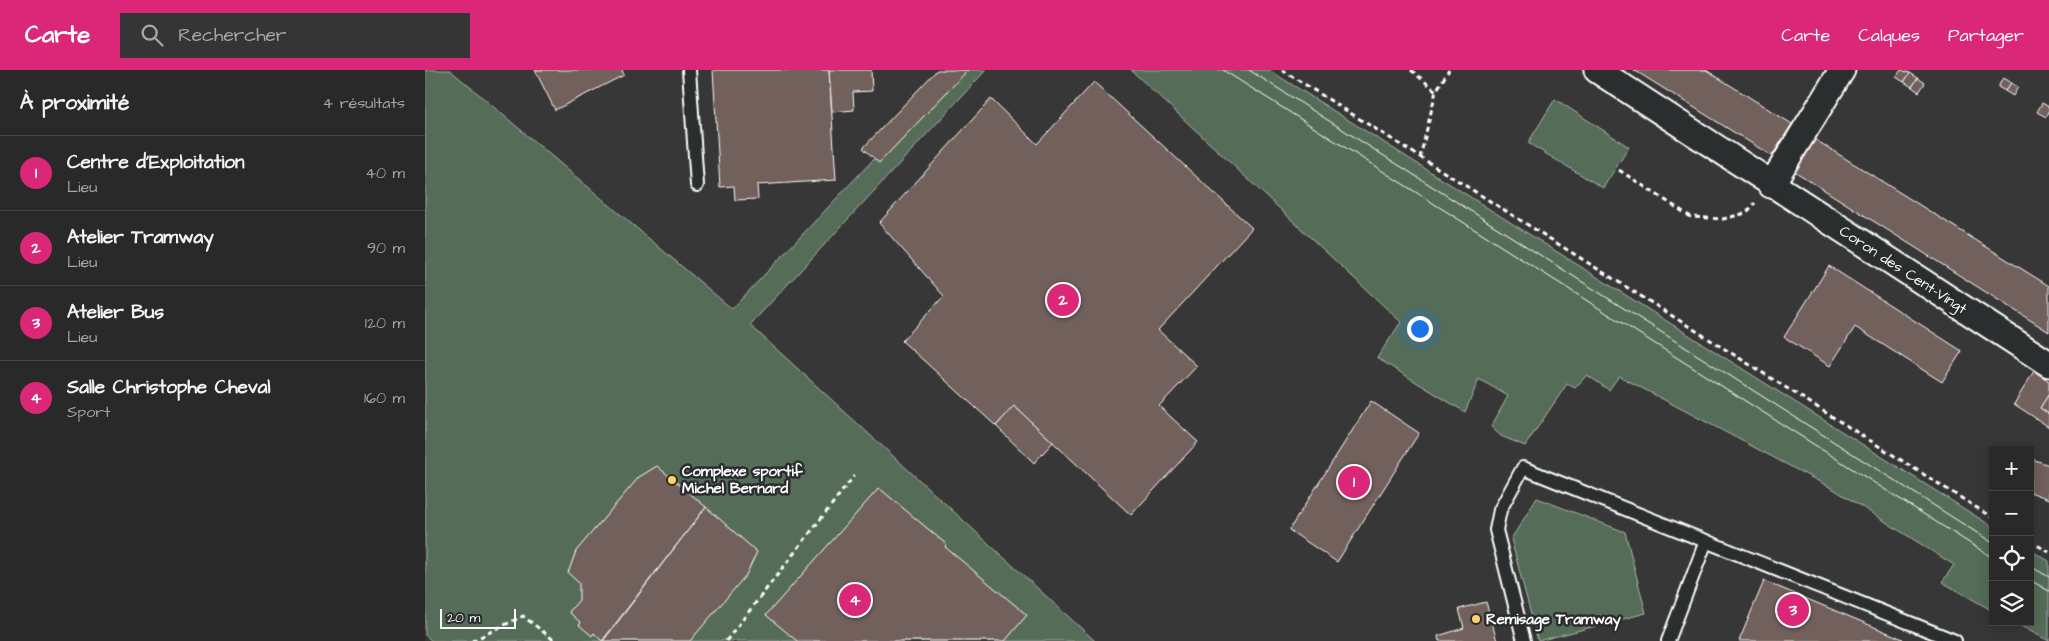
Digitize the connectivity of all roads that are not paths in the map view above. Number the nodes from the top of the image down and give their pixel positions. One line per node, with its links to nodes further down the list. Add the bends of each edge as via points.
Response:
1 (689, 70): 4 (lane)
2 (1597, 70): 5 (street, Coron des Cent-Vingt)
3 (1842, 70): 5 (street)
4 (697, 185)
5 (1771, 185): 6 (street, Coron des Cent-Vingt)
6 (2042, 359)
7 (1706, 541): 8 (lane); 9 (lane, via 1523,468 1500,510 1496,530); 10 (lane)
8 (1948, 640)
9 (1524, 641)
10 (1668, 641)

